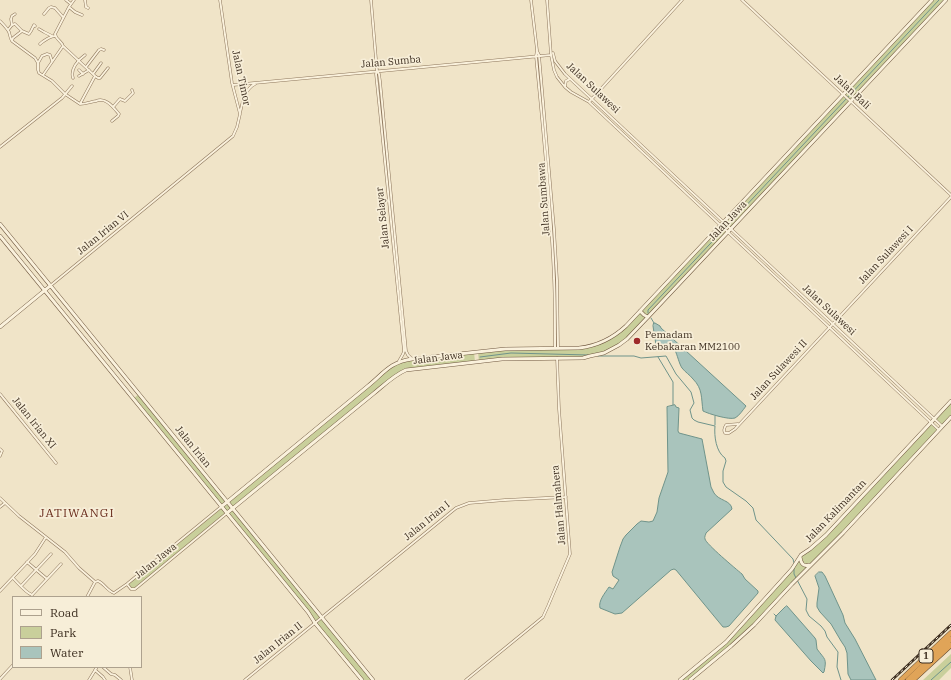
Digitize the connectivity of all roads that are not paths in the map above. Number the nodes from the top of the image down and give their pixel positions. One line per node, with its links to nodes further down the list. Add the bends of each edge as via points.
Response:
1 (66, 0): 12 (street)
2 (74, 0): 12 (street)
3 (85, 0): 14 (street)
4 (220, 0): 55 (street, Jalan Timor)
5 (371, 0): 46 (street, Jalan Selayar)
6 (531, 0): 30 (street, Jalan Sumbawa)
7 (547, 0): 31 (street)
8 (682, 0): 61 (street)
9 (742, 0): 60 (street, Jalan Bali)
10 (932, 0): 60 (street, Jalan Jawa)
11 (946, 0): 62 (street, Jalan Jawa)
12 (71, 4): 13 (street)
13 (69, 7): 17 (street); 18 (street)
14 (88, 8)
15 (15, 14): 20 (street, via 11,19)
16 (44, 14): 18 (street, via 51,7)
17 (82, 15)
18 (63, 17): 25 (street)
19 (0, 21): 23 (street)
20 (12, 25): 23 (street); 24 (street, via 15,24)
21 (35, 26): 24 (street, via 29,34)
22 (39, 29): 25 (street)
23 (8, 30): 26 (street)
24 (22, 31): 26 (street)
25 (54, 36): 27 (street); 28 (street)
26 (12, 41): 40 (street)
27 (40, 44)
28 (63, 46): 35 (street); 39 (street)
29 (104, 50): 42 (street, via 99,50)
30 (537, 50): 36 (street, Jalan Sumbawa); 37 (street, Jalan Sumbawa)
31 (552, 50): 33 (street, Jalan Sulawesi); 53 (street, Jalan Sulawesi, via 558,66)
32 (85, 54): 39 (street)
33 (552, 55): 37 (street, Jalan Sumba); 57 (street, Jalan Sulawesi, via 554,70)
34 (51, 56): 35 (street); 38 (street); 40 (street, via 44,54)
35 (56, 56): 38 (street)
36 (536, 56): 37 (street, Jalan Sumba); 46 (street, Jalan Sumba); 70 (street, Jalan Sumbawa)
37 (539, 56): 70 (street, Jalan Sumbawa)
38 (52, 61): 49 (street)
39 (79, 61): 42 (street); 52 (street, via 74,67)
40 (38, 63): 49 (street, via 39,73)
41 (101, 63): 48 (street)
42 (86, 67): 45 (street)
43 (108, 68): 51 (street, via 100,78)
44 (79, 70): 47 (street)
45 (89, 70): 47 (street); 48 (street)
46 (377, 71): 54 (street, Jalan Sumba); 87 (street, Jalan Selayar)
47 (83, 74): 50 (street)
48 (93, 74): 51 (street)
49 (43, 75): 59 (street)
50 (79, 76)
51 (95, 76): 64 (street)
52 (73, 78)
53 (571, 79): 57 (street, via 566,81); 61 (street, Jalan Sulawesi)
54 (256, 83): 55 (street, Jalan Sumba); 66 (street, via 245,94)
55 (233, 85): 66 (street, Jalan Timor)
56 (72, 86): 59 (street)
57 (565, 87): 63 (street, Jalan Sulawesi)
58 (132, 90): 65 (street, via 133,93 125,101 120,99)
59 (65, 94): 64 (street); 68 (street)
60 (844, 96): 62 (street, Jalan Bali); 72 (street, Jalan Jawa)
61 (592, 98): 63 (street); 72 (street, Jalan Sulawesi)
62 (850, 101): 71 (street, Jalan Bali); 75 (street, Jalan Jawa)
63 (589, 102): 74 (street, Jalan Sulawesi)
64 (80, 104): 65 (street, via 100,99)
65 (113, 107): 67 (street, via 118,116)
66 (240, 114): 69 (street, Jalan Timor, via 233,136)
67 (112, 121)
68 (0, 147)
69 (216, 151): 78 (street, Jalan Irian VI)
70 (549, 173): 88 (street, Jalan Sumbawa, via 557,280)
71 (951, 196): 82 (street, Jalan Sulawesi I)
72 (725, 223): 74 (street, Jalan Jawa); 75 (street, Jalan Sulawesi)
73 (0, 224): 78 (street, Jalan Irian)
74 (721, 226): 76 (street, Jalan Sulawesi); 80 (street, Jalan Jawa)
75 (731, 228): 76 (street, Jalan Jawa); 82 (street, Jalan Sulawesi)
76 (727, 232): 81 (street, Jalan Jawa); 84 (street, Jalan Sulawesi)
77 (0, 236): 79 (street, Jalan Irian)
78 (50, 286): 79 (street, Jalan Irian VI); 93 (street, Jalan Irian)
79 (44, 290): 83 (street, Jalan Irian VI); 94 (street, Jalan Irian)
80 (640, 311): 81 (street); 85 (street, Jalan Jawa)
81 (648, 317): 86 (street, Jalan Jawa)
82 (833, 324): 84 (street, Jalan Sulawesi I); 97 (street, Jalan Sulawesi)
83 (0, 327)
84 (830, 327): 98 (street, Jalan Sulawesi); 99 (street, Jalan Sulawesi II)
85 (621, 331): 86 (street); 88 (street, Jalan Jawa, via 609,340 592,346)
86 (627, 339): 90 (street, Jalan Jawa, via 597,355)
87 (404, 342): 89 (street, Jalan Selayar, via 407,353); 91 (street, Jalan Selayar, via 404,353)
88 (556, 348): 89 (street, Jalan Jawa, via 505,349)
89 (412, 358): 91 (street, Jalan Jawa)
90 (557, 358): 104 (street, Jalan Jawa, via 502,359 406,370 395,376); 107 (street, Jalan Halmahera)
91 (399, 361): 102 (street, Jalan Jawa)
92 (0, 394): 106 (street, Jalan Irian XI)
93 (139, 394): 94 (street); 109 (street, Jalan Irian)
94 (133, 399): 112 (street, Jalan Irian)
95 (951, 401): 97 (street, Jalan Kalimantan)
96 (951, 417): 100 (street, Jalan Kalimantan)
97 (934, 419): 98 (street, Jalan Kalimantan); 100 (street, Jalan Sulawesi)
98 (931, 422): 101 (street, Jalan Sulawesi); 117 (street, Jalan Kalimantan, via 826,535)
99 (738, 424): 99 (street, Jalan Sulawesi II, via 732,432 724,432 726,426)
100 (942, 426): 101 (street, Jalan Kalimantan)
101 (939, 430): 120 (street, Jalan Kalimantan)
102 (296, 446): 104 (street); 109 (street, Jalan Jawa)
103 (0, 449): 105 (street)
104 (301, 453): 113 (street, Jalan Jawa)
105 (0, 456)
106 (56, 462)
107 (566, 497): 132 (street, Jalan Irian I, via 469,503 460,506); 150 (street, Jalan Halmahera, via 570,554 545,612 537,622)
108 (0, 498): 110 (street)
109 (227, 502): 112 (street, Jalan Jawa); 113 (street, Jalan Irian)
110 (5, 503): 111 (street); 115 (street)
111 (0, 507)
112 (221, 507): 114 (street, Jalan Irian); 127 (street, Jalan Jawa)
113 (232, 509): 114 (street, Jalan Jawa); 132 (street, Jalan Irian)
114 (227, 513): 127 (street, Jalan Jawa, via 134,590); 133 (street, Jalan Irian)
115 (46, 537): 118 (street); 125 (street)
116 (51, 554): 121 (street)
117 (799, 559): 120 (street, via 805,566); 122 (street, Jalan Kalimantan)
118 (27, 562): 121 (street); 123 (street)
119 (61, 564): 124 (street)
120 (811, 565): 126 (street, Jalan Kalimantan)
121 (36, 570): 124 (street); 128 (street)
122 (785, 576): 126 (street); 131 (street, Jalan Kalimantan)
123 (13, 578): 128 (street); 129 (street)
124 (47, 579): 128 (street, via 32,595)
125 (95, 582): 127 (street, via 101,582 114,594); 130 (street)
126 (794, 582): 134 (street, Jalan Kalimantan)
127 (127, 584)
128 (21, 586)
129 (0, 591)
130 (88, 596)
131 (748, 617): 134 (street); 151 (street, Jalan Kalimantan, via 726,642)
132 (321, 618): 133 (street, Jalan Irian II); 149 (street, Jalan Irian)
133 (315, 623): 147 (street, Jalan Irian II); 148 (street, Jalan Irian)
134 (754, 625): 152 (street, Jalan Kalimantan)
135 (951, 633): 153 (highway, 1)
136 (951, 640): 154 (highway, 1)
137 (951, 644): 155 (highway, 1)
138 (12, 666): 142 (street)
139 (104, 668): 145 (street)
140 (130, 668): 146 (street)
141 (95, 670): 143 (street); 144 (street)
142 (0, 679)
143 (89, 680)
144 (105, 680)
145 (122, 680)
146 (132, 680)
147 (245, 680)
148 (362, 680)
149 (373, 680)
150 (466, 680)
151 (680, 680)
152 (690, 680)
153 (901, 680)
154 (908, 680)
155 (912, 680)

